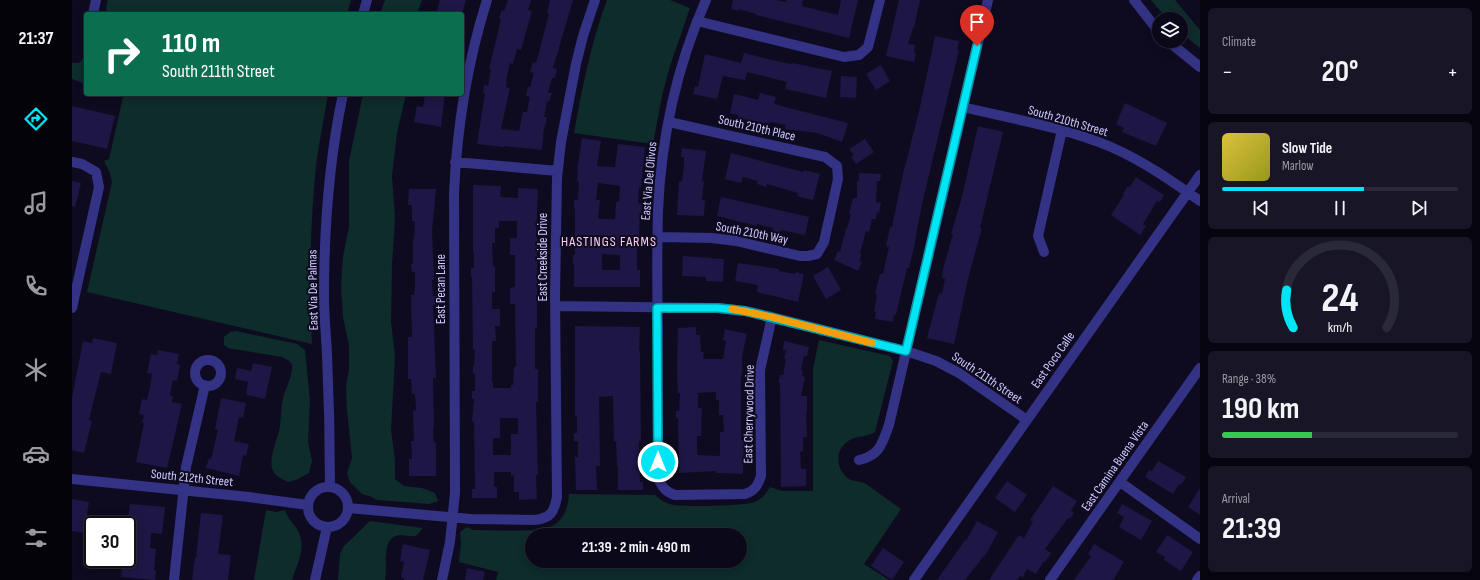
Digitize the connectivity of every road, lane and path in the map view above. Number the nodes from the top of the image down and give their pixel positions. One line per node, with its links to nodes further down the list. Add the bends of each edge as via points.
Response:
1 (96, 0): 9 (street)
2 (367, 0): 10 (street)
3 (487, 0): 15 (street, East Pecan Lane)
4 (595, 0): 23 (street, East Creekside Drive, via 576,64)
5 (706, 0): 11 (street, East Via Del Olivos)
6 (880, 0): 11 (street, via 868,47 859,55 844,57)
7 (988, 0): 18 (street)
8 (1134, 0): 12 (street)
9 (93, 12)
10 (364, 12)
11 (697, 21): 19 (street, East Via Del Olivos, via 678,80)
12 (1152, 23)
13 (1177, 48): 14 (street)
14 (1200, 67)
15 (464, 95)
16 (343, 96): 41 (street, East Via De Palmas, via 330,178 324,252)
17 (464, 96): 22 (street, East Pecan Lane)
18 (963, 107): 20 (street, South 210th Street); 34 (street)
19 (669, 122): 27 (street, East Via Del Olivos, via 662,164); 29 (street, South 210th Place, via 825,157 837,166 838,179 824,242)
20 (1062, 130): 25 (street, South 210th Street, via 1126,154); 28 (street, via 1038,236)
21 (72, 162): 31 (street, via 96,172 99,187)
22 (455, 162): 23 (street); 46 (street, East Pecan Lane)
23 (558, 171): 30 (street, East Creekside Drive)
24 (1200, 175): 25 (street, East Poco Calle)
25 (1188, 192): 26 (street, South 210th Street); 37 (street, East Poco Calle)
26 (1200, 201)
27 (658, 237): 29 (street, South 210th Way, via 712,238 800,256); 32 (street, East Via Del Olivos)
28 (1044, 252)
29 (817, 254)
30 (555, 306): 32 (street, South 211th Street); 46 (street, East Creekside Drive, via 555,508 549,516 535,520)
31 (72, 308)
32 (657, 308): 33 (street, South 211th Street, via 718,308); 42 (street, East Via Del Olivos, via 658,462 659,480 664,489 675,495 730,494 750,492)
33 (772, 317): 34 (street, South 211th Street); 42 (street, East Cherrywood Drive, via 760,370 761,476)
34 (906, 351): 37 (street, South 211th Street, via 936,361 959,373); 38 (street, via 884,440 878,451 870,458)
35 (1200, 368): 40 (street, East Camina Buena Vista)
36 (205, 385): 43 (street)
37 (1027, 420): 53 (street, East Poco Calle)
38 (859, 460)
39 (72, 479): 43 (street, South 212th Street)
40 (1120, 482): 48 (street); 54 (street, East Camina Buena Vista)
41 (330, 487): 44 (street, via 316,492); 45 (street, via 342,492)
42 (757, 487)
43 (183, 491): 44 (street, South 212th Street); 50 (street)
44 (308, 505): 47 (street, via 315,522)
45 (348, 508): 46 (street); 47 (street, via 343,520 333,527)
46 (453, 518): 52 (street, East Pecan Lane)
47 (327, 527): 51 (street)
48 (1200, 539)
49 (1200, 576): 55 (street)
50 (174, 580)
51 (315, 580)
52 (442, 580)
53 (914, 580)
54 (1050, 580)
55 (1197, 580)

